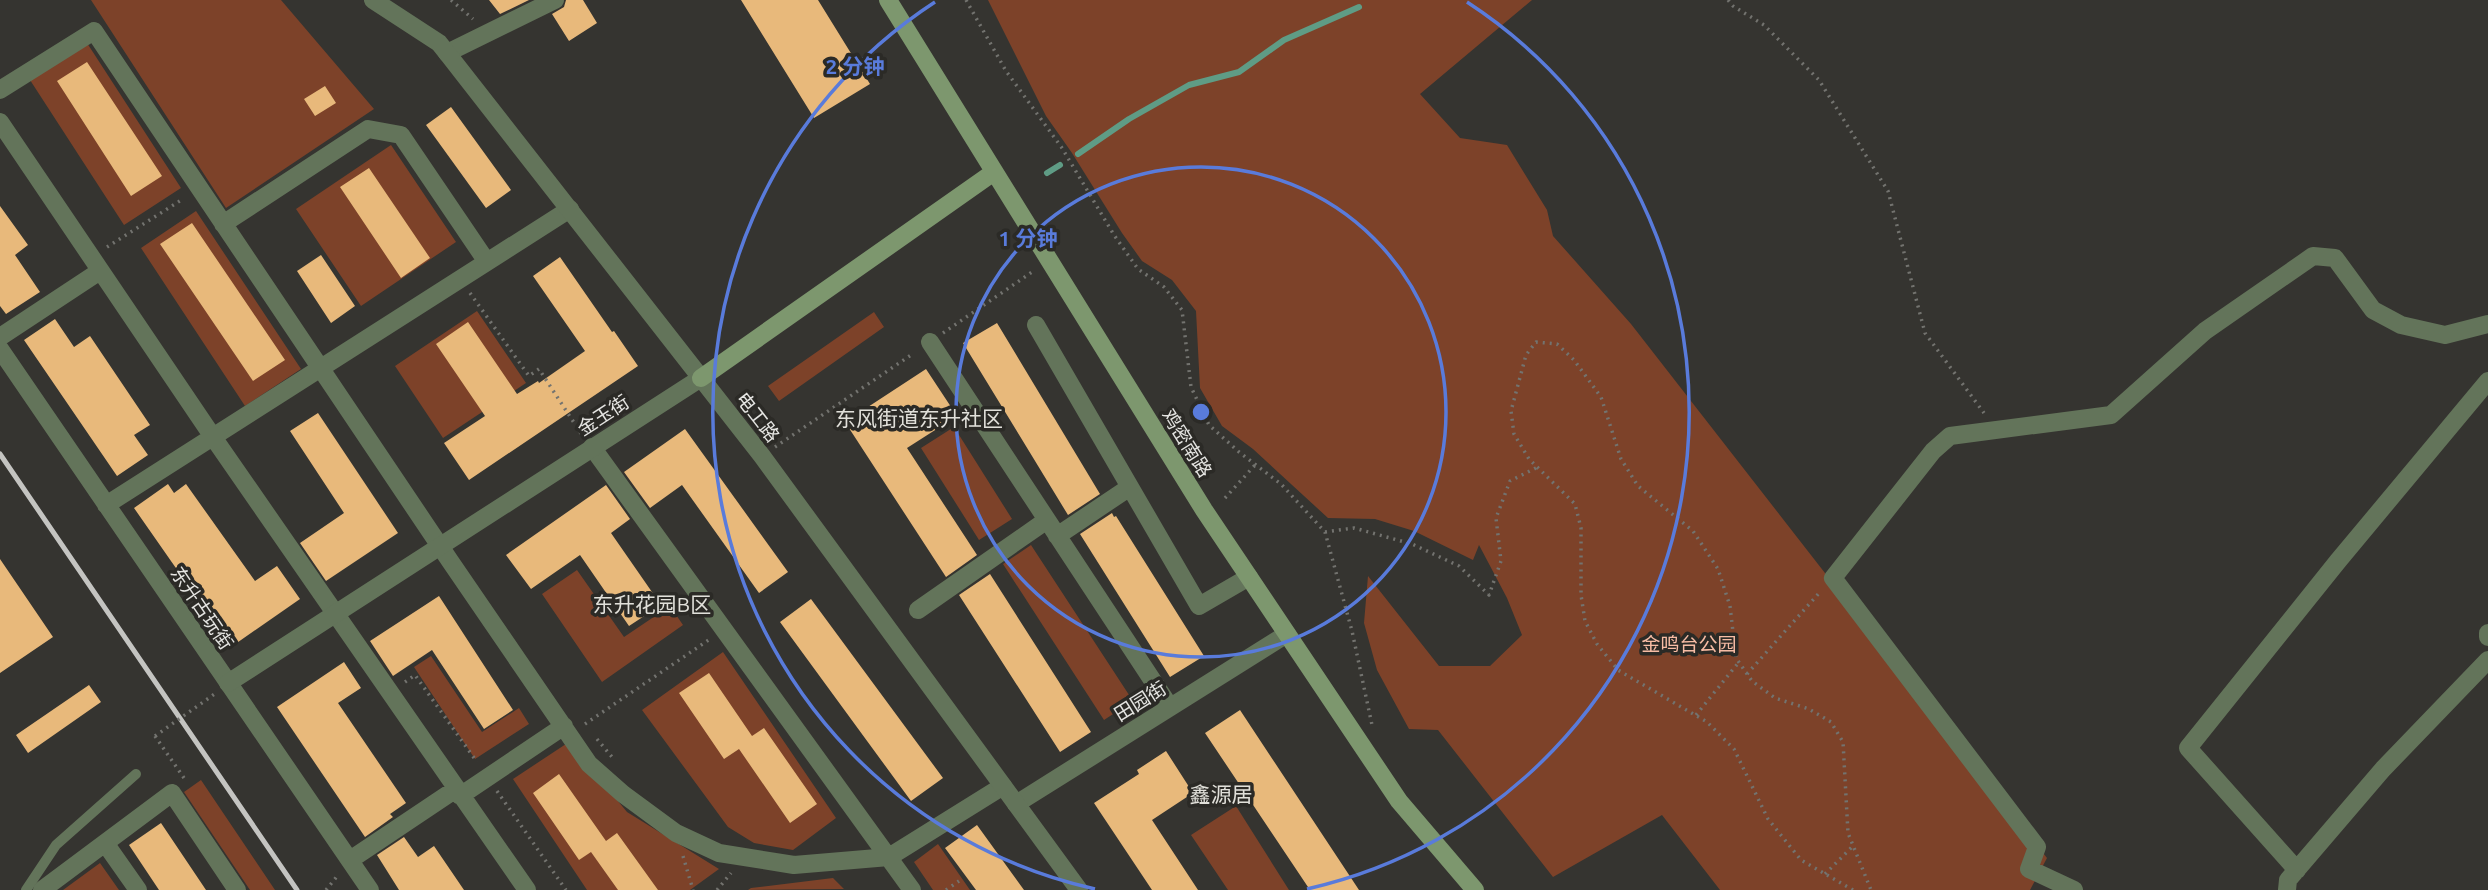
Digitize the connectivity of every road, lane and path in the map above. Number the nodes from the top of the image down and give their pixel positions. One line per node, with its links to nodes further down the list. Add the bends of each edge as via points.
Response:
1 (373, 0): 8 (street, 电工路)
2 (451, 0): 7 (path)
3 (555, 0): 7 (street)
4 (888, 0): 11 (main road, 鸡密南路)
5 (966, 0): 31 (path, via 1006,71 1062,148 1138,269 1164,287 1182,310 1191,387 1209,425)
6 (1728, 0): 27 (path, via 1764,25 1819,80 1888,191 1925,333)
7 (488, 33): 8 (street)
8 (447, 53): 13 (street, 电工路)
9 (0, 90): 12 (street, via 94,30)
10 (0, 122): 16 (street)
11 (994, 173): 25 (main road, 金玉街); 39 (main road, 鸡密南路)
12 (200, 188): 14 (street); 16 (path)
13 (570, 209): 15 (street); 25 (street, 电工路)
14 (223, 224): 15 (street, via 368,129 388,131 401,135); 24 (street)
15 (487, 262): 18 (street)
16 (95, 264): 21 (street); 28 (street)
17 (1035, 270): 22 (path)
18 (461, 279): 24 (street); 29 (path, via 529,376 539,369)
19 (2488, 324): 27 (street, via 2445,335 2401,325 2373,310 2335,258 2313,256 2205,331 2111,415)
20 (1036, 325): 33 (street)
21 (0, 337)
22 (930, 342): 30 (path); 36 (street)
23 (0, 349): 35 (street, 东升古玩街)
24 (320, 368): 28 (street); 38 (street)
25 (701, 378): 29 (street, 金玉街); 30 (street, 电工路)
26 (2488, 381): 64 (street, via 2188,748)
27 (1999, 431): 40 (street, via 1950,436 1933,451)
28 (213, 437): 35 (street); 42 (street)
29 (592, 447): 38 (street, 金玉街); 43 (street)
30 (762, 456): 56 (street, 电工路)
31 (1256, 464): 34 (path); 37 (path)
32 (1538, 467): 37 (path, via 1510,481 1496,518 1501,561 1489,595 1459,566 1412,544 1354,528); 46 (path, via 1514,434 1511,411 1526,355 1536,342 1557,344 1574,360 1601,397 1620,459 1638,486 1693,531 1718,569 1730,606); 50 (path, via 1575,504 1581,528 1585,621 1597,644 1618,670)
33 (1130, 487): 36 (street); 39 (street, via 1199,606)
34 (1225, 498)
35 (106, 505): 48 (street, 东升古玩街)
36 (1052, 528): 41 (street); 49 (street)
37 (1325, 532): 52 (path)
38 (440, 546): 42 (street, 金玉街); 53 (street)
39 (1249, 577): 44 (main road, 鸡密南路)
40 (1833, 578): 47 (path); 79 (street, via 2036,847 2029,869)
41 (918, 610)
42 (335, 614): 48 (street, 金玉街); 57 (street)
43 (723, 631): 51 (path); 62 (street)
44 (1287, 634): 49 (street, 田园街); 76 (main road, 鸡密南路, via 1399,801)
45 (2488, 660): 64 (street, via 2383,769)
46 (1739, 662): 47 (path); 50 (path)
47 (1747, 674): 61 (path, via 1775,698 1831,722 1843,742 1848,833)
48 (222, 688): 55 (path, bridge, via 155,736); 63 (street, 东升古玩街)
49 (1170, 707): 58 (street, 田园街)
50 (1696, 715): 65 (path, via 1734,749 1768,819 1801,860)
51 (584, 724)
52 (1372, 725)
53 (564, 726): 57 (street); 59 (street, via 589,764)
54 (136, 774): 67 (lane, via 56,845)
55 (189, 786)
56 (1003, 786): 58 (street, 电工路); 62 (street)
57 (458, 792): 63 (street); 71 (street)
58 (1016, 804): 75 (street, 电工路)
59 (676, 833): 62 (street, via 719,853 794,864); 72 (path)
60 (105, 843): 67 (street); 68 (street); 69 (street, via 172,793)
61 (1853, 846): 65 (path); 78 (path)
62 (889, 858): 73 (street)
63 (350, 860): 70 (street, 东升古玩街)
64 (2297, 870): 80 (street, via 2288,880)
65 (1825, 874): 77 (path)
66 (959, 881): 74 (path)
67 (40, 890)
68 (138, 890)
69 (237, 890)
70 (370, 890)
71 (527, 890)
72 (693, 890)
73 (912, 890)
74 (946, 890)
75 (1079, 890)
76 (1475, 890)
77 (1853, 890)
78 (1871, 890)
79 (2074, 890)
80 (2287, 890)

